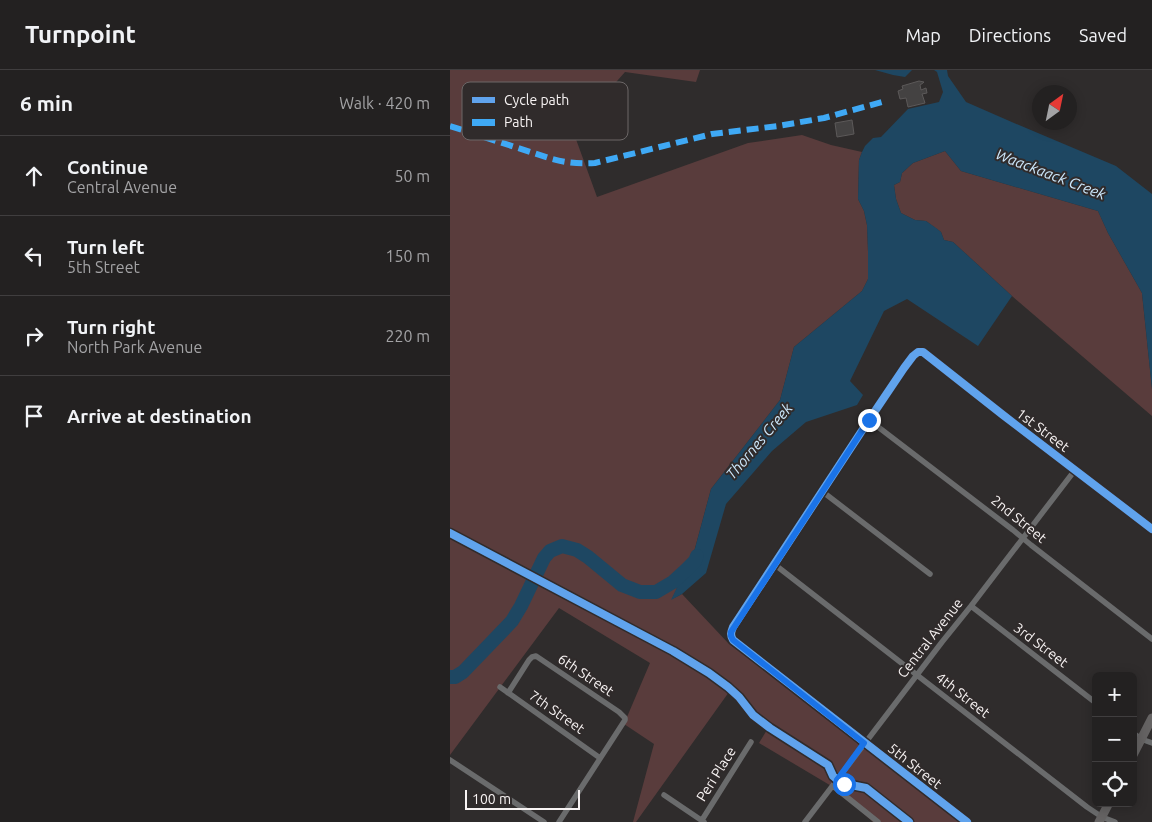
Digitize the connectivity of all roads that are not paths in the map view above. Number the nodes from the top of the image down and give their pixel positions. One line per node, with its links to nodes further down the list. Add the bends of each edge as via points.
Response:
1 (869, 420): 2 (street, 1st Street, via 913,356 923,352); 3 (street); 5 (street, 2nd Street)
2 (1075, 470): 4 (street, 1st Street); 5 (street, Central Avenue)
3 (822, 492): 6 (street); 7 (street)
4 (1152, 529)
5 (1023, 538): 8 (street, Central Avenue); 9 (street, 2nd Street)
6 (774, 564): 10 (street, 4th Street); 18 (street, 5th Street, via 733,627 733,640)
7 (930, 574)
8 (970, 606): 10 (street, Central Avenue); 13 (street, 3rd Street)
9 (1152, 638)
10 (917, 675): 18 (street, Central Avenue); 26 (street, 4th Street)
11 (500, 688): 12 (street, 7th Street)
12 (508, 693): 21 (street, 7th Street); 21 (street, 6th Street, via 529,660 538,657 619,712 625,718)
13 (1092, 700)
14 (1152, 718): 16 (street)
15 (1137, 736): 16 (street)
16 (1141, 739): 19 (street); 20 (street)
17 (750, 742): 27 (street, Peri Place)
18 (864, 743): 23 (street, Central Avenue); 32 (street, 5th Street)
19 (1152, 743)
20 (1137, 747)
21 (600, 758): 29 (street)
22 (450, 760): 28 (street)
23 (832, 786): 30 (street, Central Avenue); 31 (street)
24 (664, 795): 27 (street)
25 (1107, 807): 26 (street)
26 (1100, 819): 33 (street, 4th Street)
27 (703, 821)
28 (544, 822)
29 (558, 822)
30 (805, 822)
31 (878, 822)
32 (967, 822)
33 (1115, 822)

